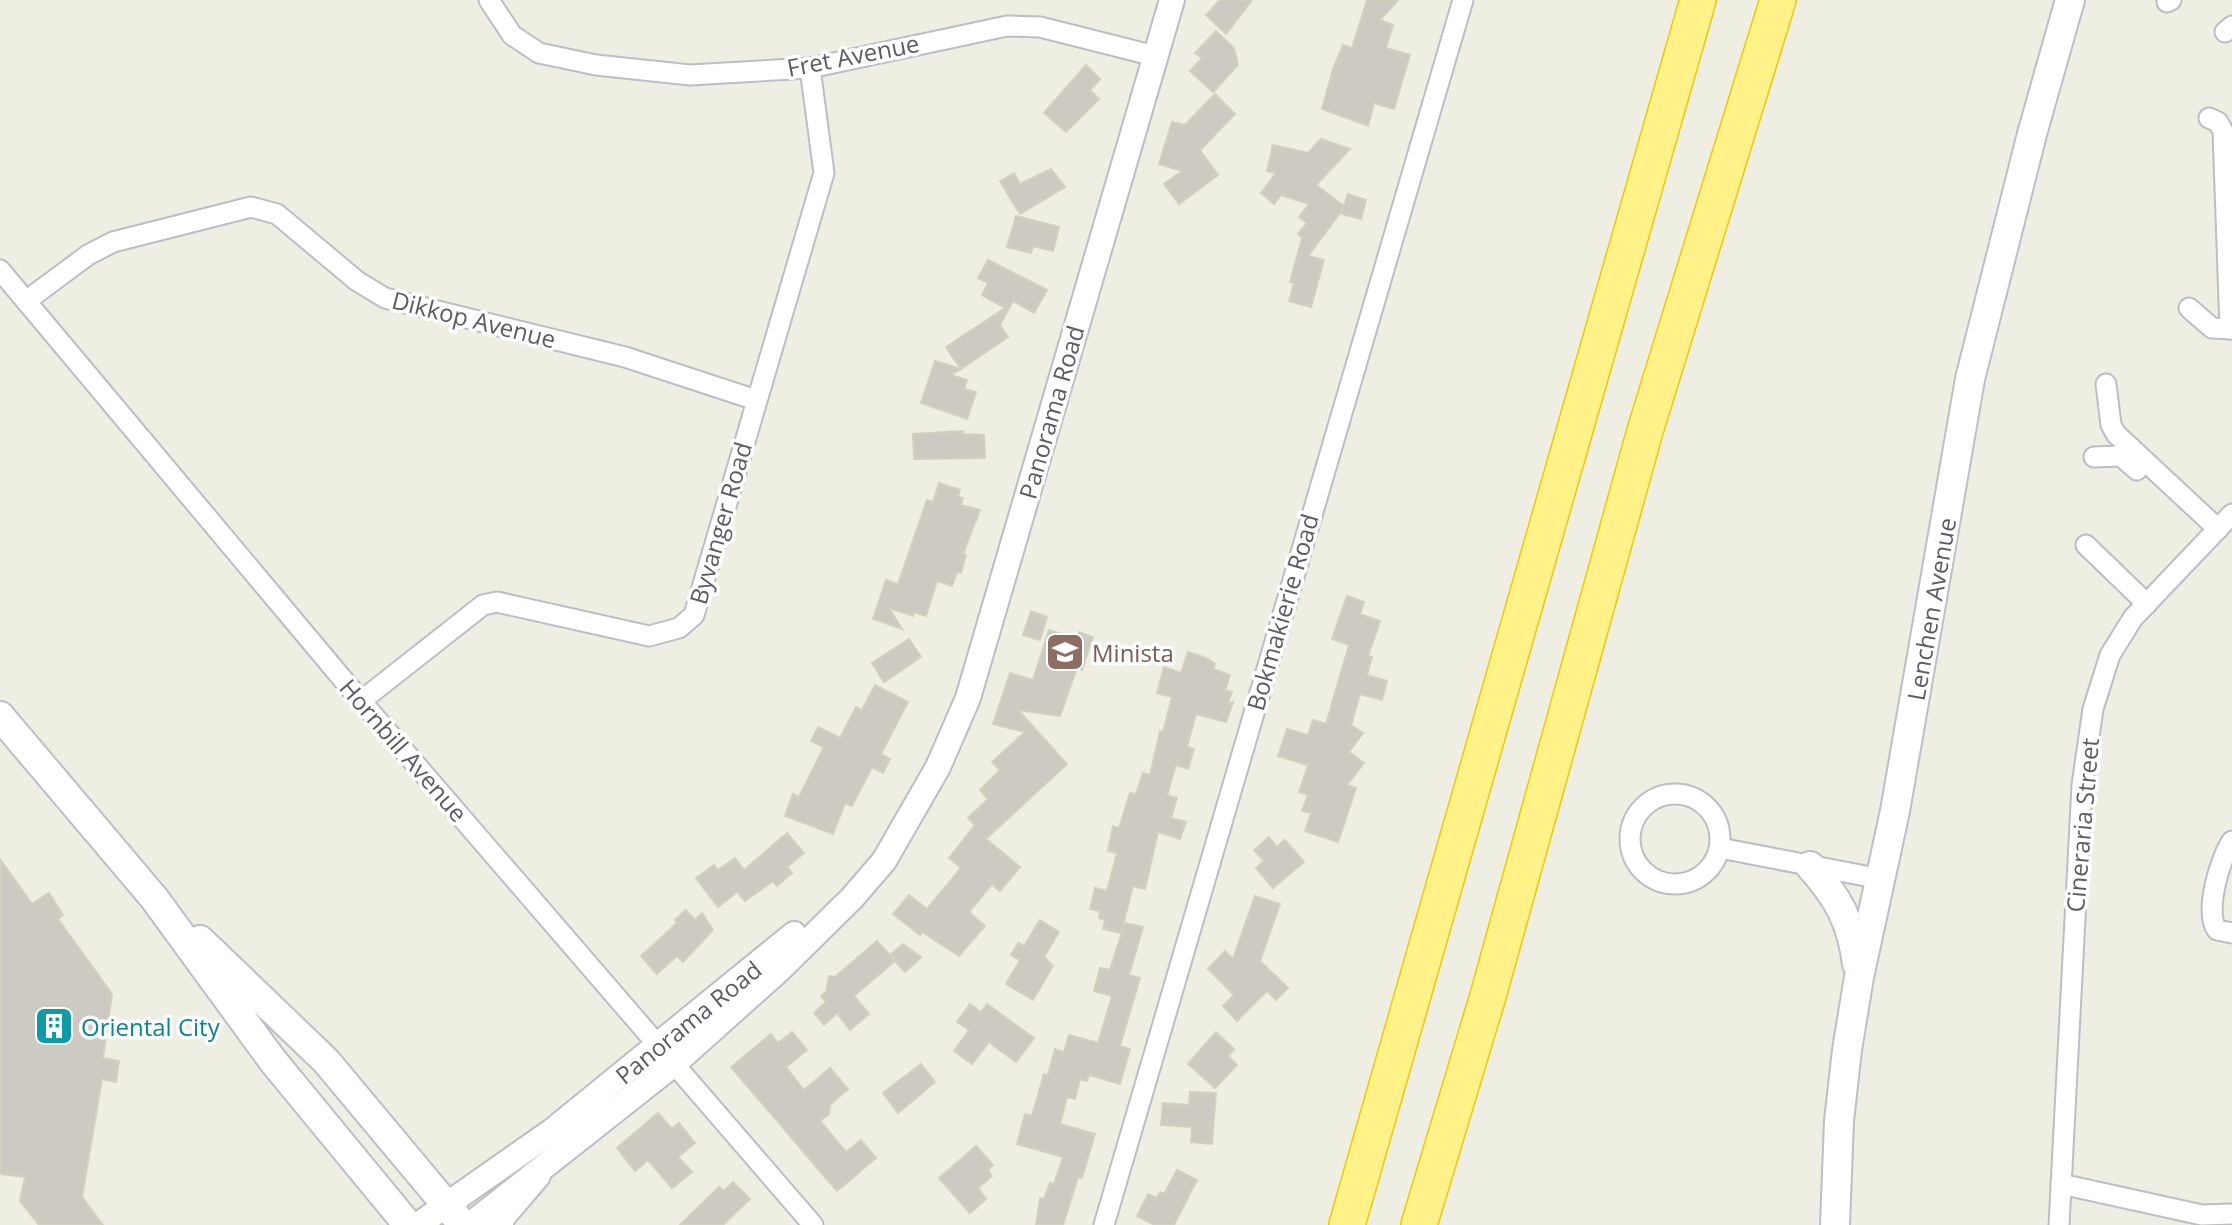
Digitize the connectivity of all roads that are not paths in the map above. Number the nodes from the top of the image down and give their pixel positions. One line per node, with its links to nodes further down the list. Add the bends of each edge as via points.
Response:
1 (489, 0): 8 (street, Fret Avenue, via 512,35 526,47 550,56 690,75)
2 (1172, 0): 7 (street, Panorama Road)
3 (1463, 0): 40 (street, Bokmakierie Road)
4 (1698, 0): 41 (highway)
5 (1779, 0): 42 (highway, via 1645,431 1492,983)
6 (2070, 0): 26 (main road, Lenchen Avenue, via 1970,379)
7 (1155, 56): 8 (street, Fret Avenue, via 1040,27 1007,26); 30 (street, Panorama Road, via 968,698 938,767 884,861 852,898 780,969)
8 (810, 68): 15 (street, Byvanger Road, via 824,173)
9 (2209, 118): 13 (street, via 2223,131)
10 (0, 270): 11 (street, Hornbill Avenue)
11 (26, 301): 15 (street, Dikkop Avenue, via 113,242 251,207 277,214 357,281 385,298 625,357); 21 (street, Hornbill Avenue)
12 (2189, 308): 13 (street, via 2212,328)
13 (2231, 329)
14 (2106, 384): 18 (street, via 2116,435)
15 (756, 400): 21 (street, Byvanger Road, via 694,615 679,628 649,636 490,603 464,617)
16 (2094, 457): 18 (street, via 2121,456)
17 (2232, 514): 18 (street, Cineraria Street)
18 (2214, 533): 20 (street, Cineraria Street)
19 (2086, 545): 20 (street)
20 (2147, 604): 32 (street, Cineraria Street, via 2110,655 2093,709 2082,785)
21 (361, 701): 30 (street, Hornbill Avenue)
22 (0, 716): 27 (main road)
23 (2232, 841): 28 (street, via 2218,869 2212,920 2217,930)
24 (1720, 848): 24 (street, via 1701,877 1685,884 1667,884 1638,866 1630,833 1636,816 1648,803 1665,795 1683,794 1713,813 1720,830); 25 (street)
25 (1810, 866): 26 (street); 29 (main road, via 1847,916)
26 (1881, 879): 29 (main road, Lenchen Avenue)
27 (154, 898): 34 (main road, via 326,1061); 35 (main road, via 273,1061)
28 (2232, 933)
29 (1859, 977): 43 (main road, Lenchen Avenue, via 1839,1121)
30 (667, 1054): 31 (street, Panorama Road); 34 (street, Panorama Road, via 552,1131); 39 (street, Hornbill Avenue)
31 (536, 1175): 37 (street, Panorama Road); 38 (main road)
32 (2061, 1184): 33 (street, via 2202,1215); 44 (street, Cineraria Street)
33 (2232, 1214)
34 (454, 1215): 36 (street, Panorama Road)
35 (408, 1225)
36 (418, 1225)
37 (470, 1225)
38 (498, 1225)
39 (813, 1225)
40 (1104, 1225)
41 (1347, 1225)
42 (1419, 1225)
43 (1835, 1225)
44 (2059, 1225)

